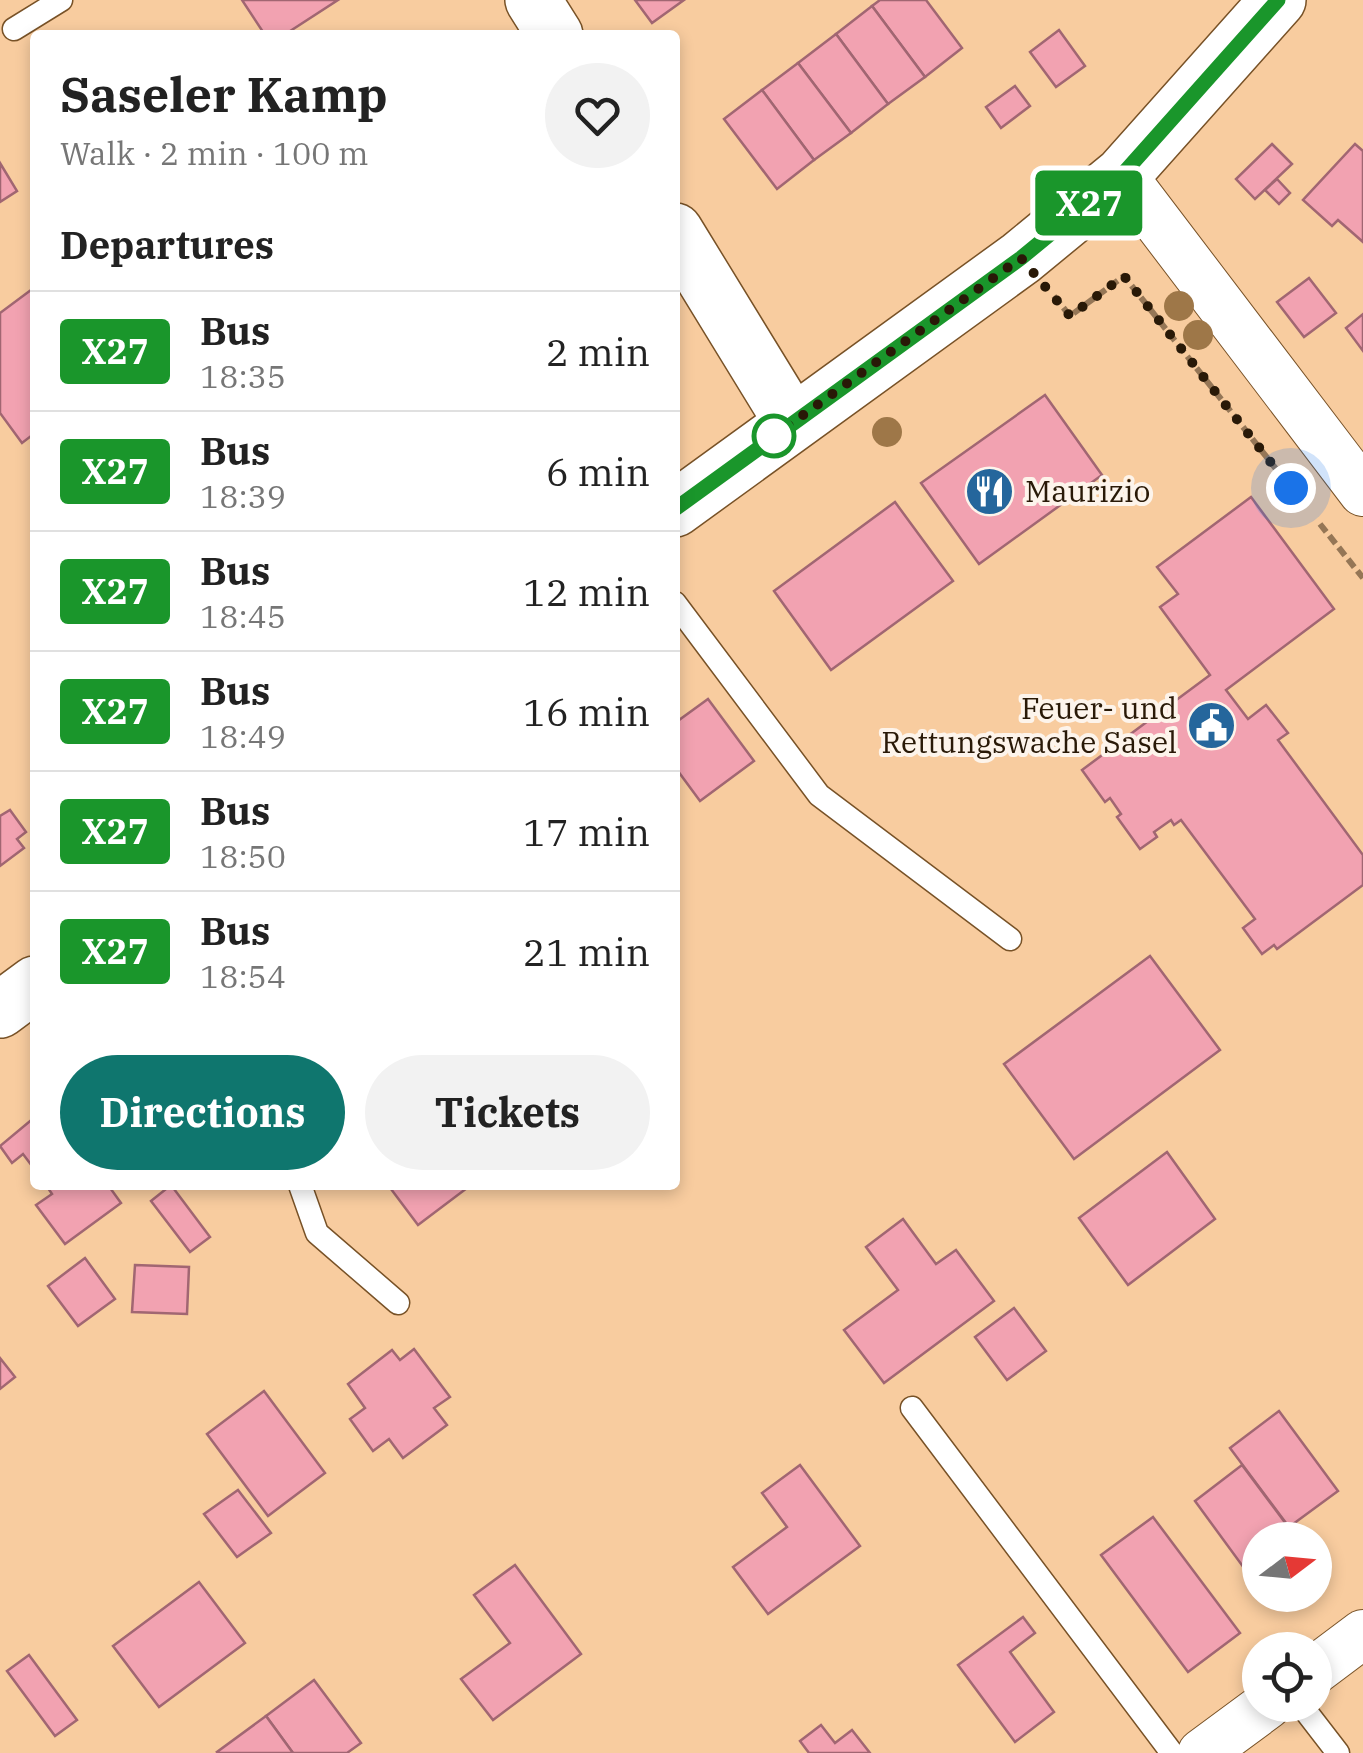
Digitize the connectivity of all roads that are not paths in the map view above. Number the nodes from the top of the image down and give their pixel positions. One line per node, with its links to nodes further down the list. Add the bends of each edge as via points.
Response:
1 (61, 0): 4 (lane)
2 (533, 0): 5 (street)
3 (1278, 0): 6 (street)
4 (14, 29)
5 (552, 30)
6 (1122, 175): 8 (street, via 1021,258); 9 (street)
7 (680, 239): 8 (street)
8 (792, 422): 10 (street)
9 (1363, 492)
10 (680, 505)
11 (680, 610): 12 (lane, via 820,795)
12 (1010, 939)
13 (30, 988): 14 (street)
14 (0, 1010)
15 (301, 1190): 16 (lane, via 317,1233)
16 (398, 1304)
17 (912, 1408): 22 (lane)
18 (1363, 1634): 19 (street)
19 (1332, 1657)
20 (1244, 1722): 23 (street)
21 (1314, 1722): 24 (lane)
22 (1172, 1753)
23 (1202, 1753)
24 (1338, 1753)

